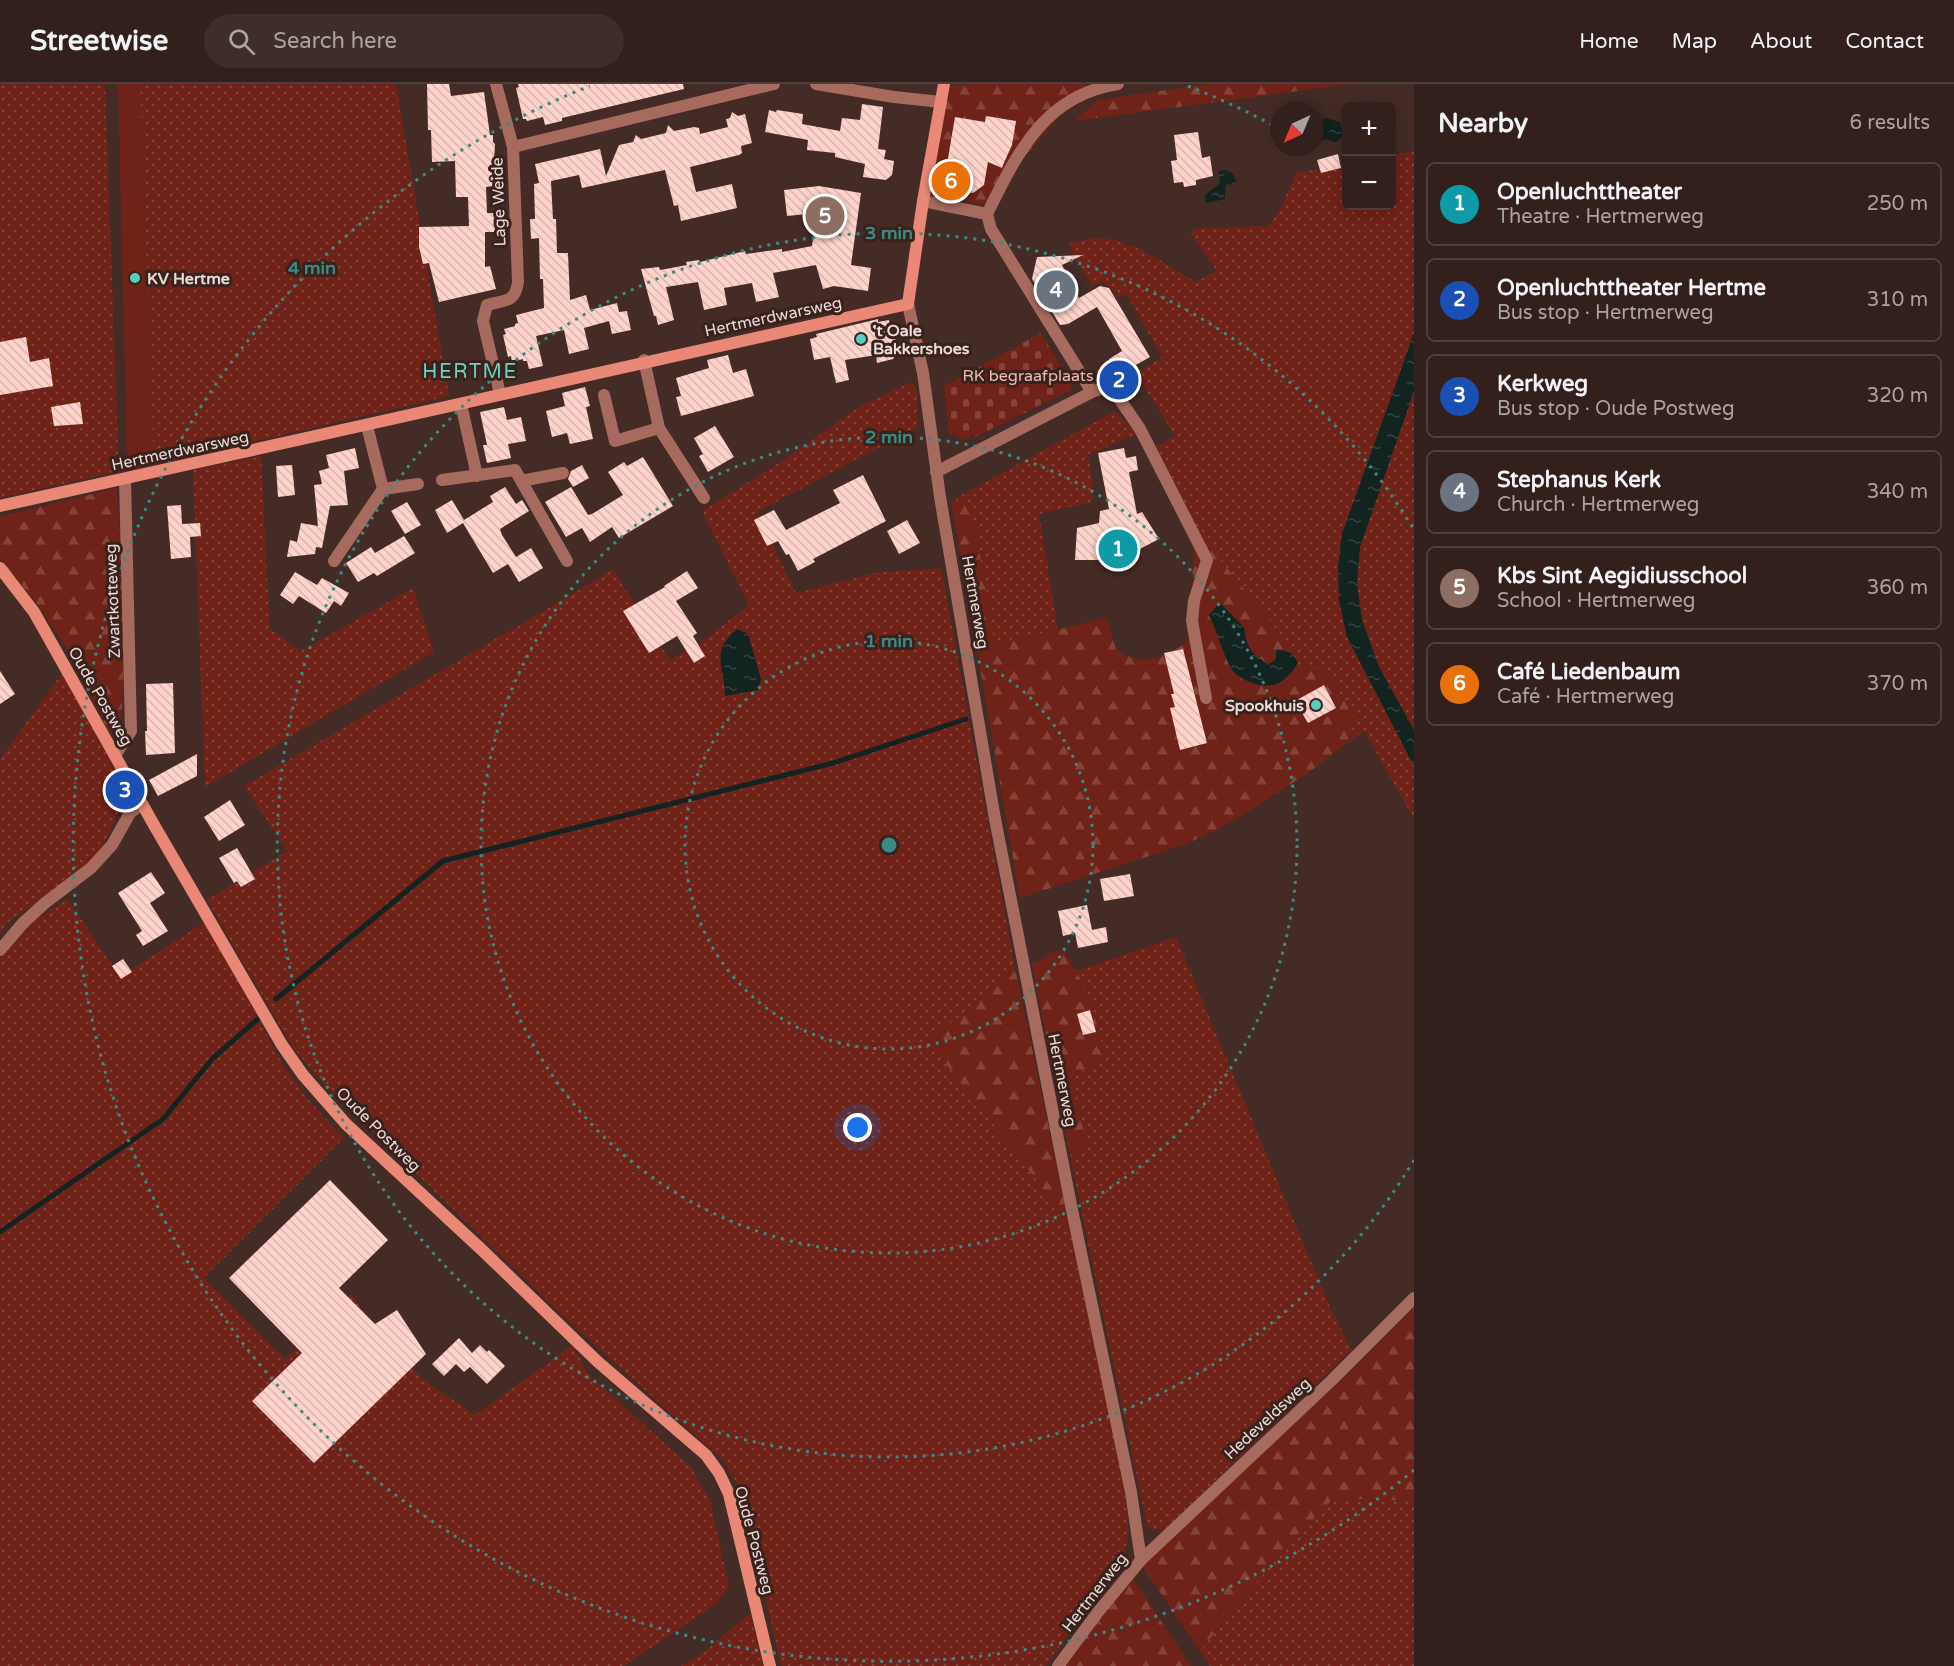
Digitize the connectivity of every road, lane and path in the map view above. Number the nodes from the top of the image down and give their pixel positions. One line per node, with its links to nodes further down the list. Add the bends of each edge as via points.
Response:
1 (496, 84): 8 (street)
2 (774, 84): 6 (street, Lage Weide)
3 (816, 84): 7 (street)
4 (944, 84): 7 (street, Hertmerweg)
5 (1118, 84): 10 (street, via 1091,89 1060,105 1016,156)
6 (748, 87): 8 (street, Lage Weide)
7 (941, 102): 9 (street, Hertmerweg)
8 (513, 147): 14 (street, Lage Weide, via 518,282 513,297 487,305 483,321)
9 (923, 201): 10 (street); 11 (street, Hertmerweg)
10 (987, 214): 13 (street, via 991,229)
11 (908, 304): 12 (street, Hertmerdwarsweg); 19 (street, Hertmerweg, via 923,373)
12 (644, 360): 14 (street, Hertmerdwarsweg); 18 (street)
13 (1092, 392): 19 (street); 32 (street, via 1110,385 1128,411 1207,560 1192,621)
14 (500, 394): 16 (street, Hertmerdwarsweg)
15 (604, 395): 18 (street, via 615,441)
16 (461, 404): 17 (street, Hertmerdwarsweg); 21 (street)
17 (367, 426): 22 (street, Hertmerdwarsweg); 26 (street)
18 (659, 428): 27 (street)
19 (936, 472): 37 (street, Hertmerweg, via 995,819 1131,1492)
20 (563, 473): 24 (street)
21 (477, 476): 23 (street); 24 (street, via 515,470)
22 (125, 479): 28 (street, Hertmerdwarsweg); 33 (street, Zwartkotteweg, via 131,730)
23 (442, 480)
24 (521, 481): 30 (street)
25 (418, 484): 26 (street)
26 (383, 489): 29 (street)
27 (704, 498)
28 (0, 506)
29 (334, 561)
30 (567, 561)
31 (0, 568): 33 (street, Oude Postweg, via 34,612)
32 (1206, 698)
33 (116, 754): 34 (street, Oude Postweg)
34 (142, 804): 35 (street, via 130,813 112,845 91,868 45,903); 38 (street, Oude Postweg, via 303,1075 346,1124 598,1362 706,1455 729,1494)
35 (0, 950)
36 (1414, 1298): 37 (street, Hedeveldsweg)
37 (1141, 1560): 39 (street, Hertmerweg)
38 (770, 1666)
39 (1058, 1666)

